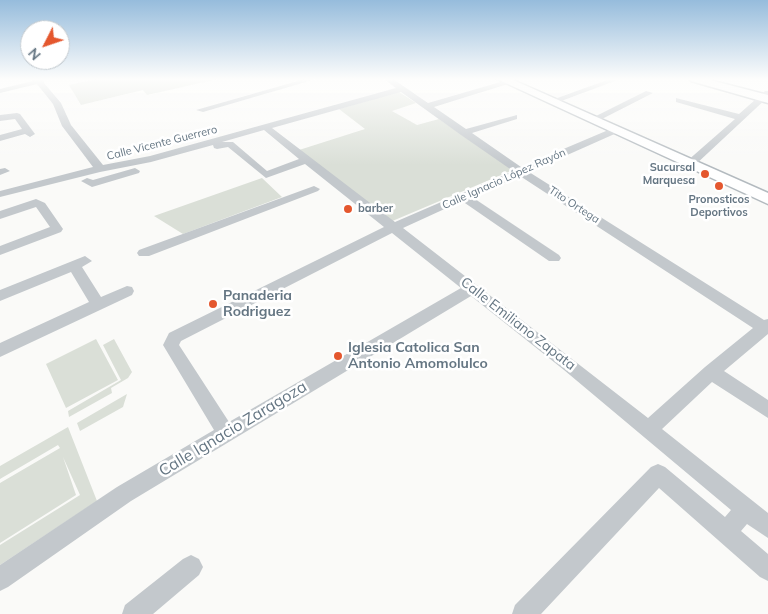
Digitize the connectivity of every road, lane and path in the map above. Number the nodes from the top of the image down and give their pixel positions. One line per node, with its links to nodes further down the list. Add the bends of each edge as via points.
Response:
1 (59, 108): 18 (street, via 67,126)
2 (335, 108): 12 (street, Calle Vicente Guerrero)
3 (430, 108): 14 (street, Tito Ortega)
4 (567, 108): 11 (main road)
5 (619, 108): 11 (street)
6 (706, 108): 9 (street)
7 (752, 108): 9 (street)
8 (514, 117): 14 (street)
9 (739, 117): 17 (street)
10 (0, 118): 15 (street, via 18,116 29,132)
11 (594, 120): 13 (main road)
12 (265, 127): 16 (street, Calle Emiliano Zapata); 18 (street, Calle Vicente Guerrero, via 151,159)
13 (616, 130): 17 (main road); 19 (street, Calle Ignacio López Rayón)
14 (464, 133): 19 (street, Tito Ortega)
15 (0, 138)
16 (305, 160): 20 (street, via 266,175 227,143); 26 (street, Calle Emiliano Zapata)
17 (690, 164): 24 (main road)
18 (98, 167): 22 (street, Calle Vicente Guerrero)
19 (521, 172): 23 (street, Calle Ignacio López Rayón); 34 (street, Tito Ortega)
20 (90, 182)
21 (314, 189): 28 (street)
22 (4, 190)
23 (465, 198): 26 (street, Calle Ignacio López Rayón); 29 (street)
24 (768, 199)
25 (0, 215): 27 (street, via 36,203 41,205 57,229)
26 (392, 228): 30 (street, Calle Emiliano Zapata); 39 (street, Calle Ignacio López Rayón, via 175,337 171,345)
27 (0, 250)
28 (144, 253)
29 (554, 258)
30 (472, 288): 38 (street, Calle Emiliano Zapata); 39 (street, Calle Ignacio Zaragoza)
31 (127, 291): 33 (street)
32 (0, 296): 33 (street, via 80,263)
33 (98, 304): 35 (street)
34 (765, 326): 36 (street)
35 (0, 350)
36 (711, 372): 37 (street); 38 (street)
37 (768, 410)
38 (649, 429): 40 (street, Calle Emiliano Zapata)
39 (226, 433): 45 (street, Calle Ignacio Zaragoza, via 124,494)
40 (745, 508): 41 (street, Calle Emiliano Zapata); 42 (street)
41 (768, 527)
42 (727, 533): 44 (street); 47 (street, via 658,474)
43 (191, 567): 46 (street)
44 (768, 569)
45 (0, 579)
46 (134, 614)
47 (524, 614)

